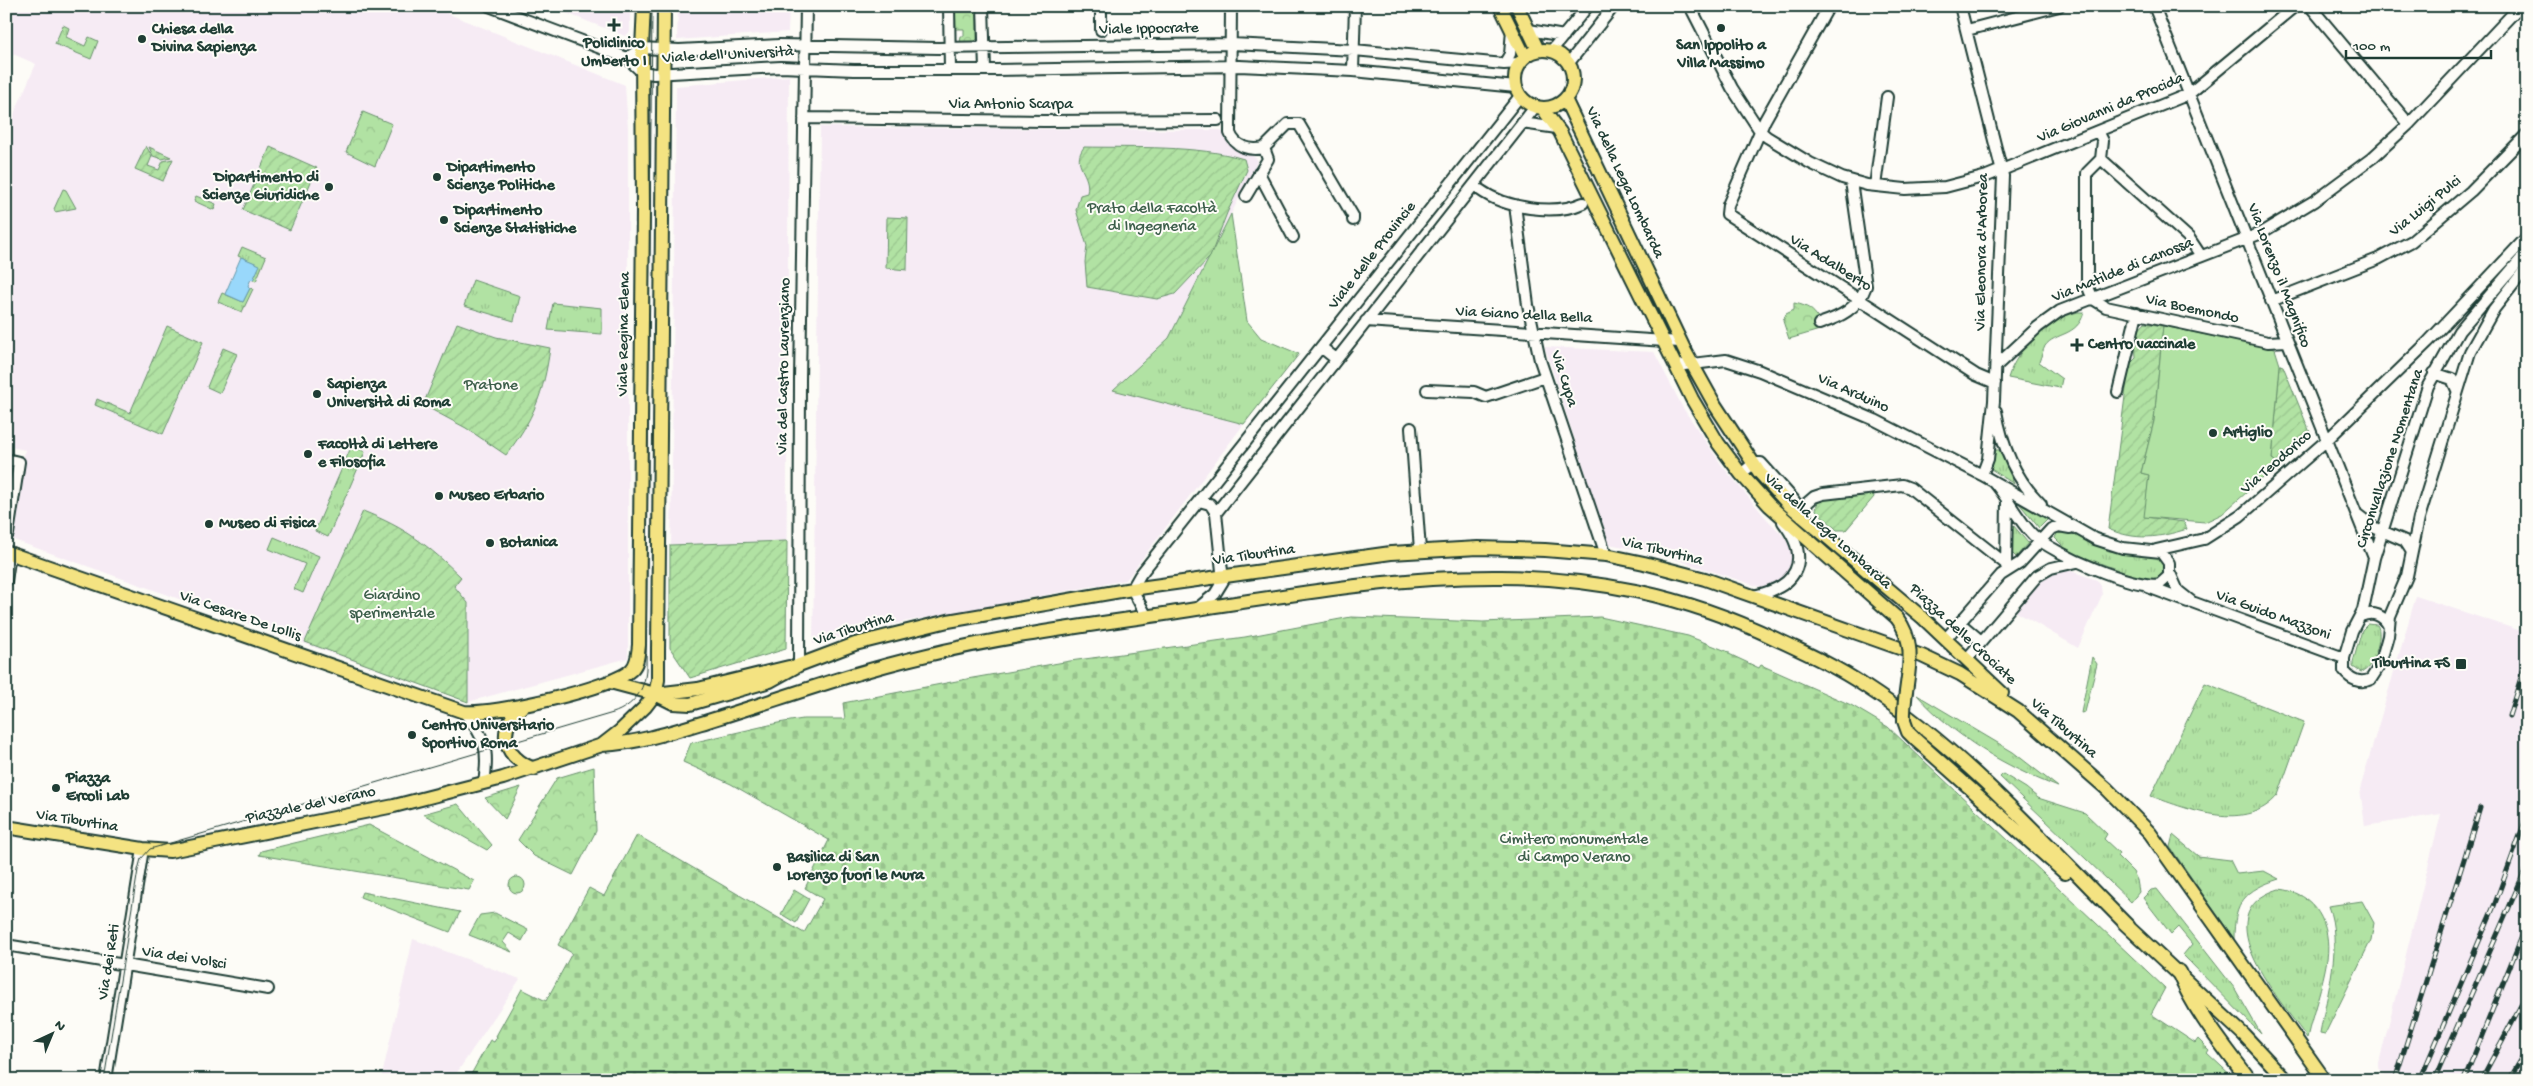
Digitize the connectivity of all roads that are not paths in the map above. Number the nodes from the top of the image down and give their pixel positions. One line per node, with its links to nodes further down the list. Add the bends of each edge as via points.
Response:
1 (489, 6): 37 (street, Viale dell'Università)
2 (644, 6): 30 (main road, Viale Regina Elena)
3 (664, 6): 33 (main road)
4 (806, 6): 29 (street, Via del Castro Laurenziano)
5 (949, 6): 31 (street)
6 (983, 6): 32 (street)
7 (1101, 6): 22 (street)
8 (1231, 6): 27 (street)
9 (1500, 6): 23 (main road)
10 (1518, 6): 24 (main road)
11 (1588, 6): 26 (street)
12 (1614, 6): 40 (street)
13 (1690, 6): 58 (street, via 1718,64)
14 (1829, 6): 58 (street)
15 (1960, 6): 25 (street, Via Eleonora d'Arborea)
16 (2059, 6): 25 (street)
17 (2154, 6): 49 (street, Via Lorenzo il Magnifico)
18 (2295, 6): 49 (street, Via Giovanni da Procida)
19 (2310, 6): 56 (street)
20 (2520, 6): 56 (street, Via Matilde di Canossa)
21 (1358, 7): 34 (street)
22 (1101, 30)
23 (1512, 30): 38 (main road); 39 (street, via 1510,54)
24 (1529, 30): 26 (street); 35 (main road)
25 (1966, 30): 63 (street, Via Eleonora d'Arborea)
26 (1564, 36): 36 (street)
27 (1232, 44): 32 (street, Viale Ippocrate); 34 (street, Viale Ippocrate); 41 (street)
28 (779, 45): 29 (street, Viale Ippocrate); 33 (street, Viale dell'Università)
29 (805, 45): 31 (street, Viale Ippocrate); 42 (street, Via del Castro Laurenziano)
30 (642, 48): 33 (street, Viale dell'Università); 37 (street, Viale dell'Università); 46 (main road, Viale Regina Elena)
31 (949, 48): 32 (street, Viale Ippocrate); 43 (street)
32 (984, 48): 44 (street)
33 (664, 49): 47 (main road)
34 (1354, 50): 39 (street, Viale Ippocrate); 45 (street)
35 (1538, 50): 36 (main road); 38 (main road)
36 (1551, 51): 40 (main road)
37 (627, 58): 46 (street, Viale dell'Università)
38 (1522, 60): 39 (street, Viale Ippocrate); 48 (main road, via 1515,74)
39 (1504, 64)
40 (1568, 64): 51 (main road, via 1573,82)
41 (1232, 66): 44 (street); 45 (street); 61 (street, via 1232,139 1250,149)
42 (806, 68): 43 (street); 47 (street, Viale dell'Università); 53 (street, Via del Castro Laurenziano)
43 (950, 70): 44 (street)
44 (985, 70)
45 (1353, 71): 48 (street)
46 (642, 72): 47 (street, Viale dell'Università); 147 (main road, Viale Regina Elena, via 644,210 638,644 636,663 628,673)
47 (663, 74): 148 (main road, via 658,680)
48 (1518, 91): 52 (main road); 66 (street, Viale delle Provincie)
49 (2189, 94): 59 (street, Via Giovanni da Procida); 76 (street, Via Lorenzo il Magnifico)
50 (1888, 97): 67 (street)
51 (1565, 99): 52 (main road, via 1556,105); 89 (main road, Via della Lega Lombarda)
52 (1538, 107): 55 (street); 57 (main road, Via della Lega Lombarda)
53 (804, 118): 54 (street, Via Antonio Scarpa); 146 (street, Via del Castro Laurenziano)
54 (1218, 120)
55 (1522, 123): 57 (street); 70 (street)
56 (2409, 124): 76 (street, Via Matilde di Canossa, via 2335,187 2292,215)
57 (1558, 128): 87 (main road, Via della Lega Lombarda)
58 (1760, 131): 65 (street, Via Giovanni da Procida, via 1810,163); 81 (street, Via Adalberto, via 1728,205 1728,216)
59 (2098, 131): 62 (street, via 2103,141); 63 (street, Via Giovanni da Procida)
60 (2527, 134): 82 (street, Via Luigi Pulci, via 2471,191 2412,241 2378,259)
61 (1264, 148): 64 (street, via 1268,159); 73 (street, via 1288,124 1296,122 1302,127)
62 (2101, 159): 78 (street, via 2189,238); 80 (street, via 2087,173 2087,285)
63 (2001, 171): 67 (street, Via Giovanni da Procida, via 1945,187 1905,189); 94 (street, Via Eleonora d'Arborea)
64 (1258, 173): 69 (street); 74 (street)
65 (1851, 181): 67 (street, Via Giovanni da Procida); 81 (street, via 1866,286)
66 (1449, 184): 70 (street); 90 (street, Viale delle Provincie)
67 (1875, 186)
68 (1480, 190): 72 (street, via 1498,202)
69 (1246, 196)
70 (1464, 196): 84 (street)
71 (1584, 203): 72 (street, via 1558,209)
72 (1516, 205): 86 (street, Via Cupa, via 1520,256)
73 (1353, 220)
74 (1293, 237)
75 (2527, 237): 95 (street, Circonvallazione Nomentana, via 2472,298)
76 (2247, 238): 78 (street, Via Matilde di Canossa); 82 (street, Via Lorenzo il Magnifico)
77 (2527, 252): 96 (street, Circonvallazione Nomentana, via 2463,326)
78 (2201, 256): 80 (street, Via Matilde di Canossa)
79 (2527, 267): 100 (street, via 2485,322 2470,352)
80 (2093, 299): 83 (street, Via Boemondo, via 2106,307); 94 (street, Via Matilde di Canossa, via 2053,315)
81 (1859, 300): 85 (street, via 1844,314); 98 (street, Via Adalberto, via 1976,375)
82 (2271, 301): 88 (street, Via Lorenzo il Magnifico)
83 (2136, 313): 88 (street, Via Boemondo, via 2268,342); 101 (street)
84 (1366, 321): 86 (street, Via Giano della Bella); 91 (street)
85 (1819, 324)
86 (1533, 332): 87 (street, Via Giano della Bella); 97 (street, Via Cupa)
87 (1663, 341): 89 (street, Via Giano della Bella); 93 (main road, Via della Lega Lombarda)
88 (2287, 341): 104 (street, Via Lorenzo il Magnifico)
89 (1680, 342): 92 (main road, Via della Lega Lombarda)
90 (1321, 347): 91 (street); 111 (street, Viale delle Provincie)
91 (1336, 359): 113 (street)
92 (1691, 363): 93 (street); 106 (main road, Via della Lega Lombarda); 108 (street, Via Arduino, via 1726,360 1760,371 1872,418)
93 (1676, 366): 107 (main road, Via della Lega Lombarda, via 1703,418)
94 (1996, 366): 98 (street, Via Eleonora d'Arborea)
95 (2400, 369): 104 (street, Via Teodorico)
96 (2434, 373): 100 (street, via 2452,380); 118 (street, Circonvallazione Nomentana, via 2415,422)
97 (1546, 377): 99 (street, via 1486,397 1474,392); 125 (street, Via Cupa)
98 (1995, 383): 102 (street)
99 (1427, 390)
100 (2458, 390): 123 (street, via 2415,532)
101 (2118, 392)
102 (1994, 401): 108 (street, via 1988,459); 114 (street, via 2015,470)
103 (1411, 428): 121 (street)
104 (2326, 440): 115 (street, Via Lorenzo il Magnifico); 122 (street, Via Teodorico, via 2220,530 2204,539)
105 (6, 460): 119 (street, via 19,462)
106 (1754, 463): 107 (street); 116 (main road, Via della Lega Lombarda, via 1771,486)
107 (1741, 474): 112 (main road, Via della Lega Lombarda)
108 (1982, 475): 109 (street, Via Arduino)
109 (1994, 482): 110 (street, Via Guido Mazzoni); 114 (street, Via Arduino)
110 (2007, 500): 120 (street, Via Guido Mazzoni, via 2026,527); 129 (street)
111 (1199, 501): 113 (street, via 1210,504); 134 (street, Viale delle Provincie)
112 (1769, 505): 135 (street, via 1794,539 1796,567 1783,586); 157 (main road, Via della Lega Lombarda, bridge, via 1897,618 1910,649 1906,729 2038,850)
113 (1216, 513): 131 (street)
114 (2051, 513): 117 (street)
115 (2356, 514): 118 (street); 126 (street, Via Lorenzo il Magnifico)
116 (1804, 518): 128 (main road, Via della Lega Lombarda); 129 (street, via 1808,503 1819,495 1902,485 1910,488)
117 (2083, 532): 120 (street, via 2057,526); 122 (street, Via Teodorico, via 2111,545)
118 (2382, 532): 123 (street, via 2404,541); 126 (street, Circonvallazione Nomentana)
119 (8, 534)
120 (2040, 540): 127 (street, Via Guido Mazzoni); 129 (street, via 2017,566)
121 (1420, 550): 125 (main road, Via Tiburtina, via 1507,549); 131 (main road, Via Tiburtina)
122 (2156, 550): 130 (street, Via Guido Mazzoni, via 2166,556)
123 (2412, 552): 141 (street)
124 (8, 553): 132 (street); 151 (main road, Via Cesare De Lollis)
125 (1606, 555): 135 (main road, Via Tiburtina, via 1692,575)
126 (2374, 558): 139 (street, Circonvallazione Nomentana)
127 (2077, 562): 133 (street, Via Guido Mazzoni); 143 (street, via 2051,568 2037,576)
128 (1858, 565): 150 (main road, Piazza delle Crociate, via 1924,618)
129 (2006, 567): 140 (street)
130 (2170, 573): 133 (street, via 2160,584); 136 (street, Via Guido Mazzoni, via 2178,591)
131 (1224, 576): 134 (main road, Via Tiburtina); 137 (street, via 1218,591)
132 (6, 581)
133 (2142, 585): 136 (street, Via Guido Mazzoni)
134 (1132, 589): 138 (street); 146 (main road, Via Tiburtina, via 948,621 855,644)
135 (1751, 596): 150 (main road, Via Tiburtina, via 1940,664)
136 (2192, 602): 145 (street, Via Guido Mazzoni)
137 (1197, 609): 138 (main road); 157 (main road, via 1412,579 1508,576 1604,584 1652,593 1706,610 1809,655 1886,700 1955,754)
138 (1146, 615): 152 (main road, via 936,652 862,671 652,738)
139 (2361, 616): 141 (street, via 2378,615 2386,620); 145 (street, Circonvallazione Nomentana)
140 (1960, 623): 142 (street); 143 (street)
141 (2389, 627): 145 (street, via 2380,665 2372,679 2362,682 2351,678 2344,671)
142 (1949, 635)
143 (1981, 641): 144 (street)
144 (1971, 654)
145 (2344, 658)
146 (799, 665): 148 (main road, Via Tiburtina, via 756,686 690,704 673,703)
147 (610, 682): 148 (main road); 149 (main road)
148 (655, 694): 152 (main road, Piazzale del Verano, via 638,715)
149 (523, 706): 151 (main road, via 483,713); 153 (main road, via 510,720 506,740 515,760)
150 (2018, 711): 165 (main road, Via Tiburtina, via 2136,817 2168,856)
151 (464, 712): 154 (street, via 479,730 486,746)
152 (602, 745): 153 (main road, Piazzale del Verano)
153 (534, 769): 154 (main road, Piazzale del Verano)
154 (484, 783): 156 (main road, Piazzale del Verano, via 386,808 180,849)
155 (6, 827): 156 (main road, Via Tiburtina)
156 (143, 849): 159 (street, Via dei Reti)
157 (2129, 927): 160 (main road)
158 (6, 945): 159 (street, Via dei Volsci)
159 (125, 965): 161 (street, Via dei Volsci); 162 (street, Via dei Reti)
160 (2179, 972): 163 (highway, via 2202,1017); 164 (main road)
161 (268, 989)
162 (106, 1080)
163 (2249, 1080)
164 (2286, 1080)
165 (2325, 1080)

